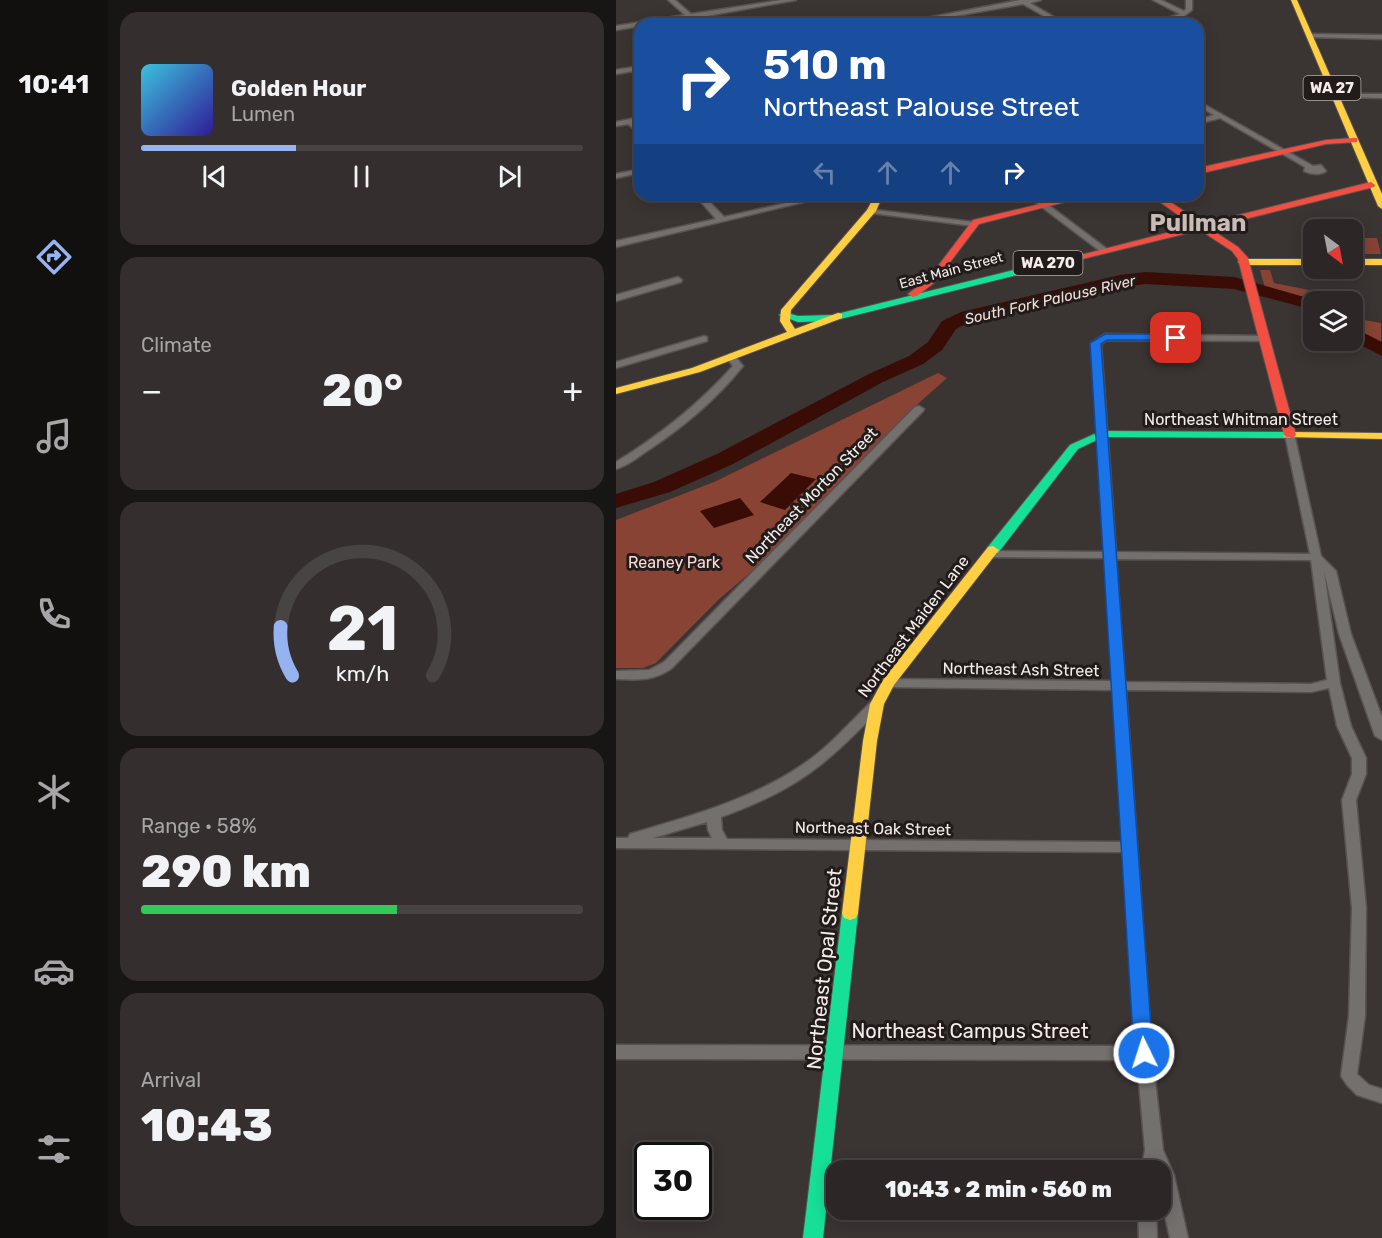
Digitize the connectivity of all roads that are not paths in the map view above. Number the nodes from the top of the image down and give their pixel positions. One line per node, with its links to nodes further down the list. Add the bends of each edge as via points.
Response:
1 (671, 0): 9 (street)
2 (793, 0): 9 (street)
3 (1038, 0): 7 (street)
4 (1156, 0): 8 (street)
5 (1189, 0): 8 (street)
6 (1294, 0): 17 (main road, WA 27)
7 (1023, 1): 12 (street); 13 (street)
8 (1187, 12): 14 (street)
9 (690, 16): 10 (street); 11 (street)
10 (678, 18)
11 (692, 18)
12 (931, 18)
13 (1053, 18)
14 (1176, 18)
15 (634, 25): 16 (street)
16 (616, 28)
17 (1310, 36): 18 (street); 30 (main road, WA 27)
18 (1381, 37)
19 (634, 69): 20 (street)
20 (616, 72)
21 (1346, 96): 22 (street)
22 (1381, 96)
23 (1204, 107): 24 (street)
24 (1220, 116): 26 (street); 31 (street)
25 (634, 120): 27 (street)
26 (1204, 120)
27 (629, 121): 28 (street); 29 (street)
28 (616, 124)
29 (634, 126)
30 (1354, 140): 31 (main road); 36 (main road, WA 27)
31 (1284, 152): 32 (street); 33 (main road)
32 (1310, 167)
33 (1204, 170)
34 (634, 172): 35 (street)
35 (616, 176)
36 (1376, 184): 43 (main road, East Main Street / WA 270); 45 (main road, WA 27)
37 (705, 201): 47 (street)
38 (876, 201): 46 (main road)
39 (1038, 201): 44 (street)
40 (1062, 201): 44 (main road)
41 (1163, 201): 49 (main road)
42 (800, 202): 47 (street)
43 (1301, 202): 45 (main road, via 1351,197); 49 (main road, East Main Street / WA 270)
44 (1044, 205): 48 (main road); 51 (street)
45 (1381, 208)
46 (871, 212): 48 (street); 61 (main road)
47 (722, 220): 50 (street)
48 (973, 224): 57 (main road, WA 270)
49 (1201, 226): 51 (main road, East Main Street / WA 270); 52 (main road, via 1235,249)
50 (616, 243)
51 (1103, 249): 58 (main road, East Main Street / WA 270)
52 (1243, 261): 53 (main road); 64 (main road)
53 (1303, 262)
54 (1363, 262): 55 (main road)
55 (1381, 262)
56 (678, 280): 59 (street)
57 (932, 280): 58 (main road, via 941,285); 60 (main road, WA 270, via 923,290)
58 (972, 283): 60 (main road, East Main Street / WA 270)
59 (616, 298)
60 (895, 302): 62 (main road, East Main Street / WA 270)
61 (784, 315): 62 (main road); 63 (main road)
62 (832, 318): 63 (main road, East Main Street / WA 270)
63 (792, 332): 66 (main road, East Main Street / WA 270)
64 (1264, 338): 70 (street, via 1105,337 1096,343); 71 (main road)
65 (704, 339): 67 (street)
66 (731, 357): 68 (main road, East Main Street / WA 270, via 671,378); 73 (street, via 738,366 705,402)
67 (616, 365)
68 (616, 391)
69 (919, 409): 77 (street, Northeast Morton Street, via 661,672 648,676)
70 (1101, 434): 71 (main road, Northeast Whitman Street); 74 (main road, Northeast Maiden Lane, via 1074,447); 75 (street)
71 (1290, 435): 72 (main road, Northeast Whitman Street); 76 (street)
72 (1381, 436)
73 (616, 466)
74 (989, 554): 75 (street); 78 (main road, Northeast Maiden Lane)
75 (1110, 556): 76 (street); 80 (street)
76 (1316, 557): 79 (street); 82 (street, via 1330,571 1345,634)
77 (616, 675)
78 (888, 683): 80 (street, Northeast Ash Street); 81 (main road, Northeast Maiden Lane)
79 (1334, 683): 80 (street, Northeast Ash Street, via 1311,688); 91 (street, via 1344,726 1359,758 1359,774 1350,800 1359,908 1357,1016 1349,1076 1369,1095)
80 (1119, 687): 87 (street)
81 (877, 704): 83 (street, Northeast Maiden Lane, via 810,766 780,786); 86 (main road, Northeast Opal Street)
82 (1381, 736)
83 (715, 814): 84 (street, Northeast Maiden Lane); 85 (street, via 715,832)
84 (619, 843): 85 (street, Northeast Oak Street)
85 (723, 843): 86 (street, Northeast Oak Street)
86 (857, 846): 87 (street, Northeast Oak Street); 89 (main road, Northeast Opal Street)
87 (1130, 847): 90 (street)
88 (616, 1052): 89 (street, Northeast Campus Street)
89 (834, 1052): 90 (street, Northeast Campus Street); 95 (main road, Northeast Opal Street)
90 (1144, 1053): 92 (street)
91 (1381, 1096)
92 (1154, 1150): 93 (street); 97 (street, via 1165,1175)
93 (1152, 1160)
94 (1147, 1220): 96 (street)
95 (813, 1238)
96 (1148, 1238)
97 (1178, 1238)

